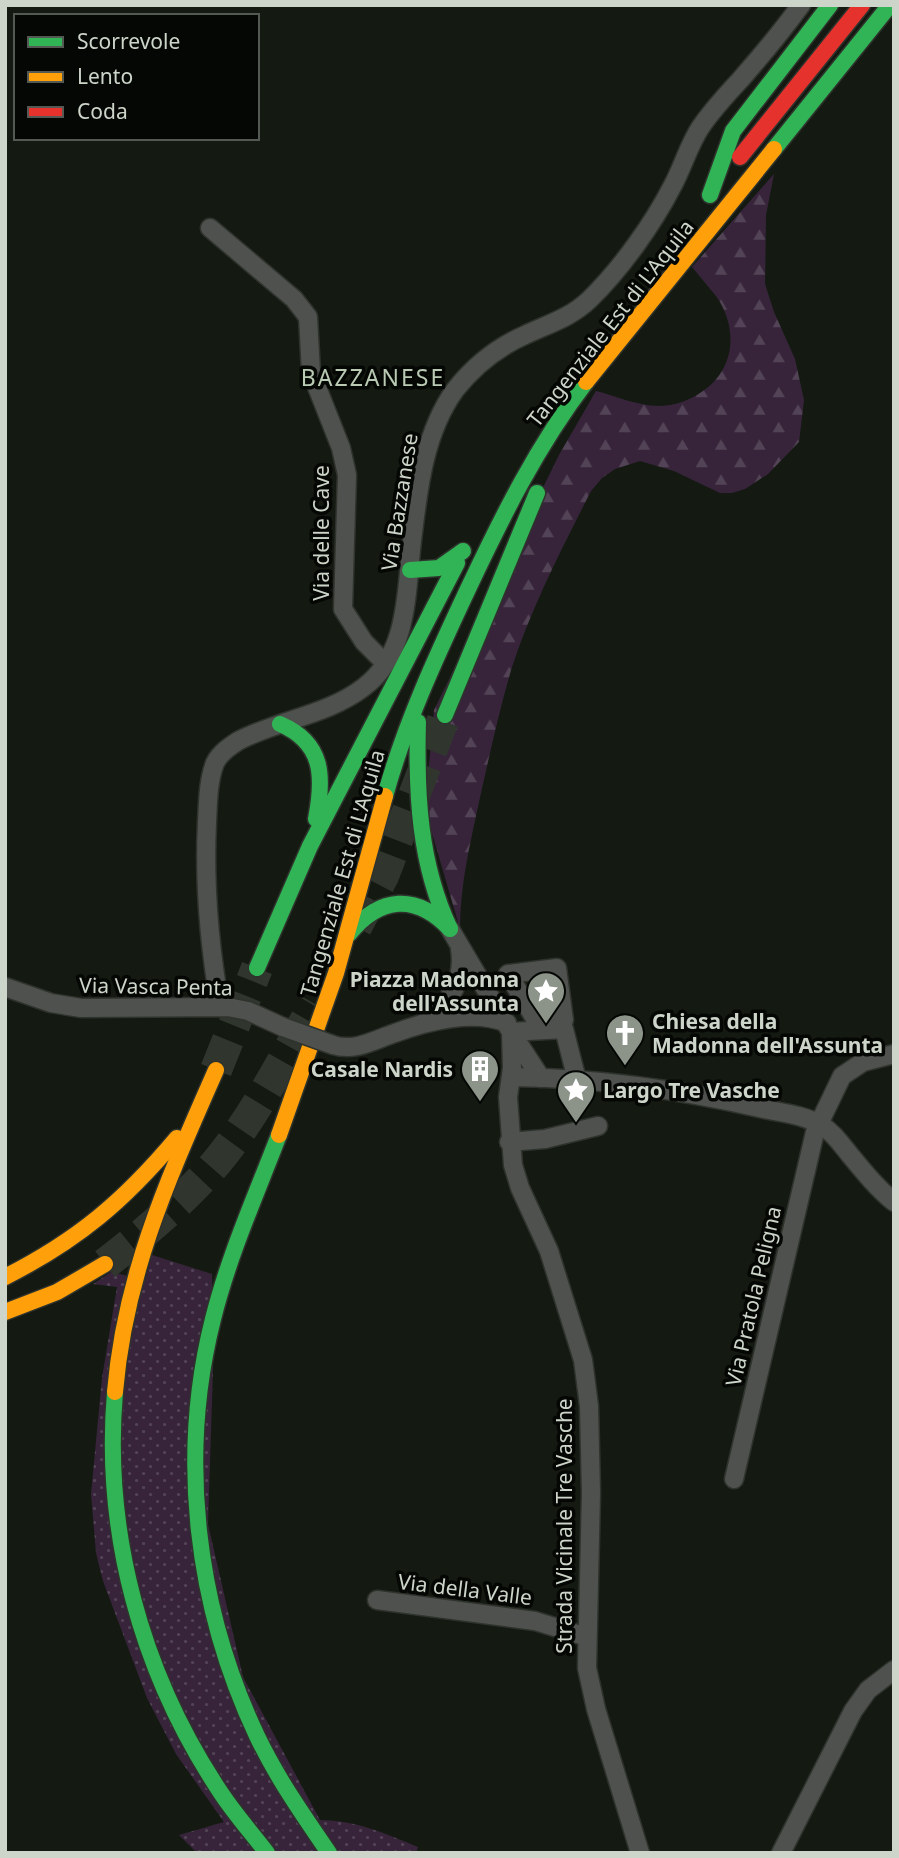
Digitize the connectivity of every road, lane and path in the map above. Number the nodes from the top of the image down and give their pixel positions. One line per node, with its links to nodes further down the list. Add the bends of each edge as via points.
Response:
1 (801, 5): 7 (street, Via Bazzanese, via 706,120 657,212 594,295 567,316 488,357 445,406 426,455)
2 (830, 5): 3 (highway, via 733,131 705,200)
3 (862, 5)
4 (890, 5): 6 (highway, Tangenziale Est di L'Aquila)
5 (210, 228): 8 (street, Via delle Cave, via 294,299 308,317 311,372 341,448 346,475 343,609 364,642)
6 (595, 371): 9 (highway, Tangenziale Est di L'Aquila, via 537,453 507,508); 10 (highway, via 539,487)
7 (410, 570): 8 (street, Via Bazzanese, via 401,629); 12 (highway, Tangenziale Est di L'Aquila, via 429,572 448,565 467,544)
8 (385, 663): 11 (street, Via Bazzanese, via 356,693)
9 (419, 697): 13 (highway, via 420,811 434,894); 14 (highway, Tangenziale Est di L'Aquila, via 394,765)
10 (445, 715)
11 (280, 724): 12 (highway, via 300,734 318,760 321,789); 18 (street, Via Bazzanese, via 233,744 212,773 206,884)
12 (310, 846): 16 (highway, Tangenziale Est di L'Aquila)
13 (450, 929): 14 (highway, via 430,911 394,903 366,914); 15 (street)
14 (349, 934): 40 (highway, Tangenziale Est di L'Aquila, via 221,1292 208,1337 196,1423 201,1563 230,1674 270,1763)
15 (460, 946): 19 (street, via 462,968 457,986 444,1006); 21 (street)
16 (257, 968)
17 (5, 987): 18 (street, Via Vasca Penta, via 81,1009)
18 (220, 1006): 19 (street, Via Vasca Penta, bridge, via 347,1048)
19 (421, 1025): 21 (street, Via Vasca Penta, via 467,1018 500,1021)
20 (550, 1025): 20 (street, via 564,1020 557,968 530,966 508,974 537,1022); 21 (street); 26 (street, via 565,1029)
21 (509, 1028): 24 (street, Strada Vicinale Tre Vasche); 25 (street)
22 (894, 1055): 28 (street, Via Pratola Peligna, via 863,1062 842,1076)
23 (216, 1070): 27 (highway)
24 (510, 1077): 25 (street); 30 (street, Strada Vicinale Tre Vasche)
25 (541, 1078): 26 (street)
26 (577, 1080): 28 (street, via 736,1102)
27 (197, 1112): 33 (highway, via 98,1222); 39 (highway, via 133,1280 116,1368 110,1461 113,1504 127,1587 151,1660 179,1722 218,1788)
28 (820, 1124): 31 (street); 35 (street, Via Pratola Peligna)
29 (598, 1126): 30 (street)
30 (509, 1142): 37 (street, Strada Vicinale Tre Vasche, via 515,1173 553,1263 586,1375 591,1515)
31 (894, 1202)
32 (105, 1264): 34 (highway, via 68,1288)
33 (5, 1277)
34 (5, 1312)
35 (734, 1479)
36 (377, 1600): 37 (street, Via della Valle, via 536,1621)
37 (587, 1637): 41 (street, Strada Vicinale Tre Vasche, via 589,1683)
38 (894, 1670): 42 (street, via 868,1690 853,1711)
39 (267, 1853)
40 (329, 1853)
41 (640, 1853)
42 (780, 1853)

